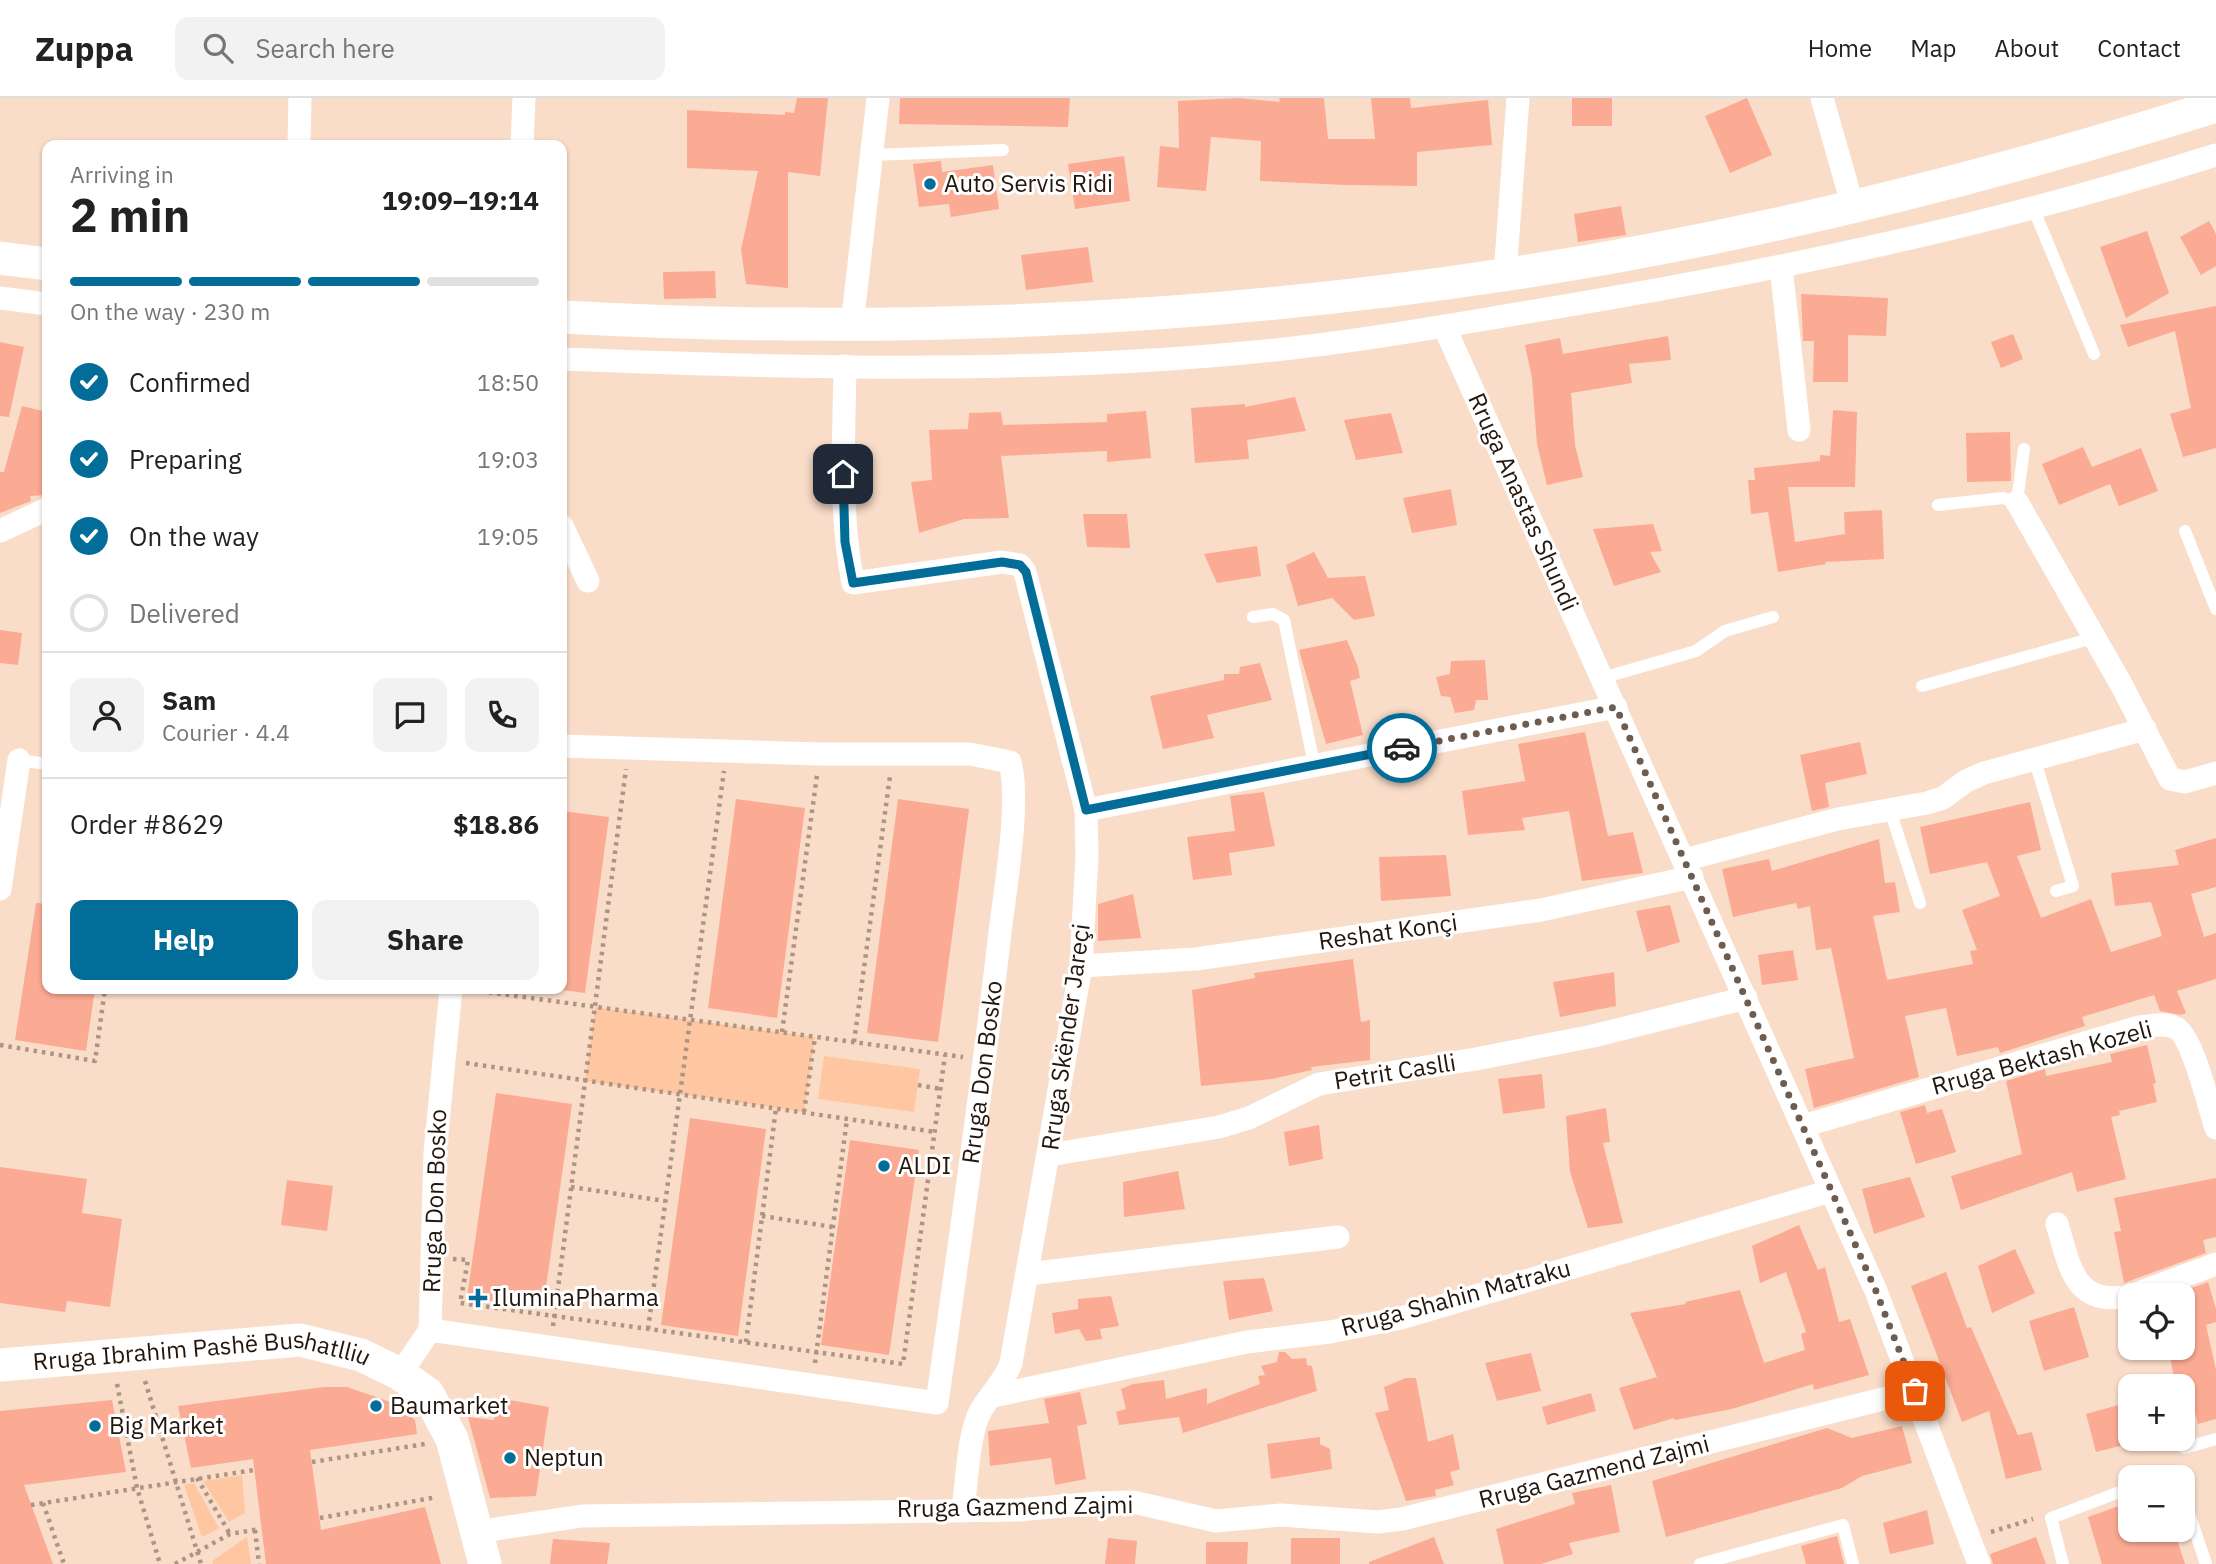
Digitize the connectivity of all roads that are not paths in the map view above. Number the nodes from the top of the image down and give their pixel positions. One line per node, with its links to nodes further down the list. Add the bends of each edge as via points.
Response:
1 (300, 98): 7 (street)
2 (524, 98): 8 (street)
3 (878, 98): 10 (street)
4 (1518, 98): 17 (street)
5 (1825, 99): 12 (street)
6 (2216, 106): 12 (street, via 2020,164)
7 (299, 140)
8 (522, 140)
9 (1003, 150): 10 (lane)
10 (871, 155): 21 (street)
11 (2216, 155): 13 (street)
12 (1853, 206): 17 (street)
13 (2034, 210): 16 (street); 23 (lane)
14 (0, 258): 15 (street)
15 (42, 263)
16 (1781, 267): 22 (street); 26 (street)
17 (1505, 275): 21 (street, via 1295,302 1142,314)
18 (0, 298): 19 (street)
19 (42, 303)
20 (567, 317): 21 (street)
21 (852, 325)
22 (1444, 327): 25 (street, via 1258,352 1097,363); 39 (street, Rruga Anastas Shundi)
23 (2094, 354)
24 (567, 359): 25 (street)
25 (845, 366): 49 (street, Rruga Skënder Jareçi, via 843,501 853,583 1002,562 1020,565 1026,572)
26 (1799, 430)
27 (2024, 450): 28 (lane)
28 (2017, 502): 29 (lane, via 2003,498); 38 (street)
29 (1938, 505)
30 (42, 511): 31 (street)
31 (0, 531)
32 (2185, 531): 35 (lane)
33 (567, 537): 34 (street)
34 (588, 581)
35 (2216, 608)
36 (1253, 617): 47 (lane, via 1273,614 1284,620)
37 (1773, 617): 39 (lane, via 1725,631 1696,651)
38 (2093, 638): 40 (lane); 42 (street)
39 (1602, 678): 41 (street, Rruga Anastas Shundi)
40 (1922, 686)
41 (1616, 707): 47 (street); 51 (street, Rruga Anastas Shundi)
42 (2146, 729): 44 (street, Reshat Konçi); 48 (street, via 2176,783)
43 (567, 746): 68 (street, Rruga Don Bosko, via 970,754 1010,762 1014,777 1008,863 937,1403)
44 (2034, 758): 50 (street, Reshat Konçi, via 1984,773 1943,798); 53 (lane, via 2073,886)
45 (19, 760): 46 (lane); 52 (street)
46 (42, 763)
47 (1314, 765): 49 (street)
48 (2216, 773)
49 (1086, 810): 55 (street, Rruga Skënder Jareçi)
50 (1890, 810): 51 (street, Reshat Konçi, via 1804,827); 54 (lane)
51 (1688, 868): 55 (street, Reshat Konçi, via 1514,914 1196,959); 57 (street, Rruga Anastas Shundi)
52 (0, 889)
53 (2056, 891)
54 (1920, 903)
55 (1081, 967): 60 (street, Rruga Skënder Jareçi)
56 (450, 994): 68 (street, Rruga Don Bosko, via 435,1153)
57 (1746, 998): 58 (street, Rruga Anastas Shundi); 60 (street, Petrit Caslli, via 1593,1036 1319,1084 1249,1118 1219,1127)
58 (1803, 1126): 59 (street, Rruga Bektash Kozeli, via 2160,1024 2177,1028 2188,1042); 61 (street, Rruga Anastas Shundi)
59 (2216, 1128)
60 (1049, 1155): 65 (street, Rruga Skënder Jareçi)
61 (1830, 1191): 71 (street, Rruga Anastas Shundi); 72 (street, Rruga Shahin Matraku, via 1401,1318 1247,1342)
62 (2057, 1224): 67 (street, via 2081,1287 2094,1296)
63 (1338, 1237): 65 (street)
64 (2216, 1264): 66 (street)
65 (1028, 1274): 72 (street, Rruga Skënder Jareçi, via 1011,1363)
66 (2165, 1283)
67 (2118, 1298)
68 (430, 1330): 70 (street)
69 (0, 1365): 70 (street, Rruga Ibrahim Pashë Bushatlliu, via 300,1340 362,1355)
70 (400, 1374): 78 (street, via 428,1394 452,1440)
71 (1915, 1391): 76 (street, Rruga Gazmend Zajmi, via 1378,1522 1281,1515 1216,1521 1133,1502); 82 (street, Rruga Anastas Shundi)
72 (993, 1396): 76 (street, Rruga Skënder Jareçi, via 980,1411)
73 (2216, 1439): 74 (lane)
74 (2195, 1445)
75 (2118, 1493): 83 (lane, via 2051,1518)
76 (963, 1509): 78 (street, Rruga Gazmend Zajmi, via 582,1516)
77 (2195, 1531): 84 (lane)
78 (476, 1532): 79 (street)
79 (485, 1564)
80 (1700, 1564): 81 (lane, via 1843,1525)
81 (1853, 1564)
82 (1979, 1564)
83 (2063, 1564)
84 (2206, 1564)

